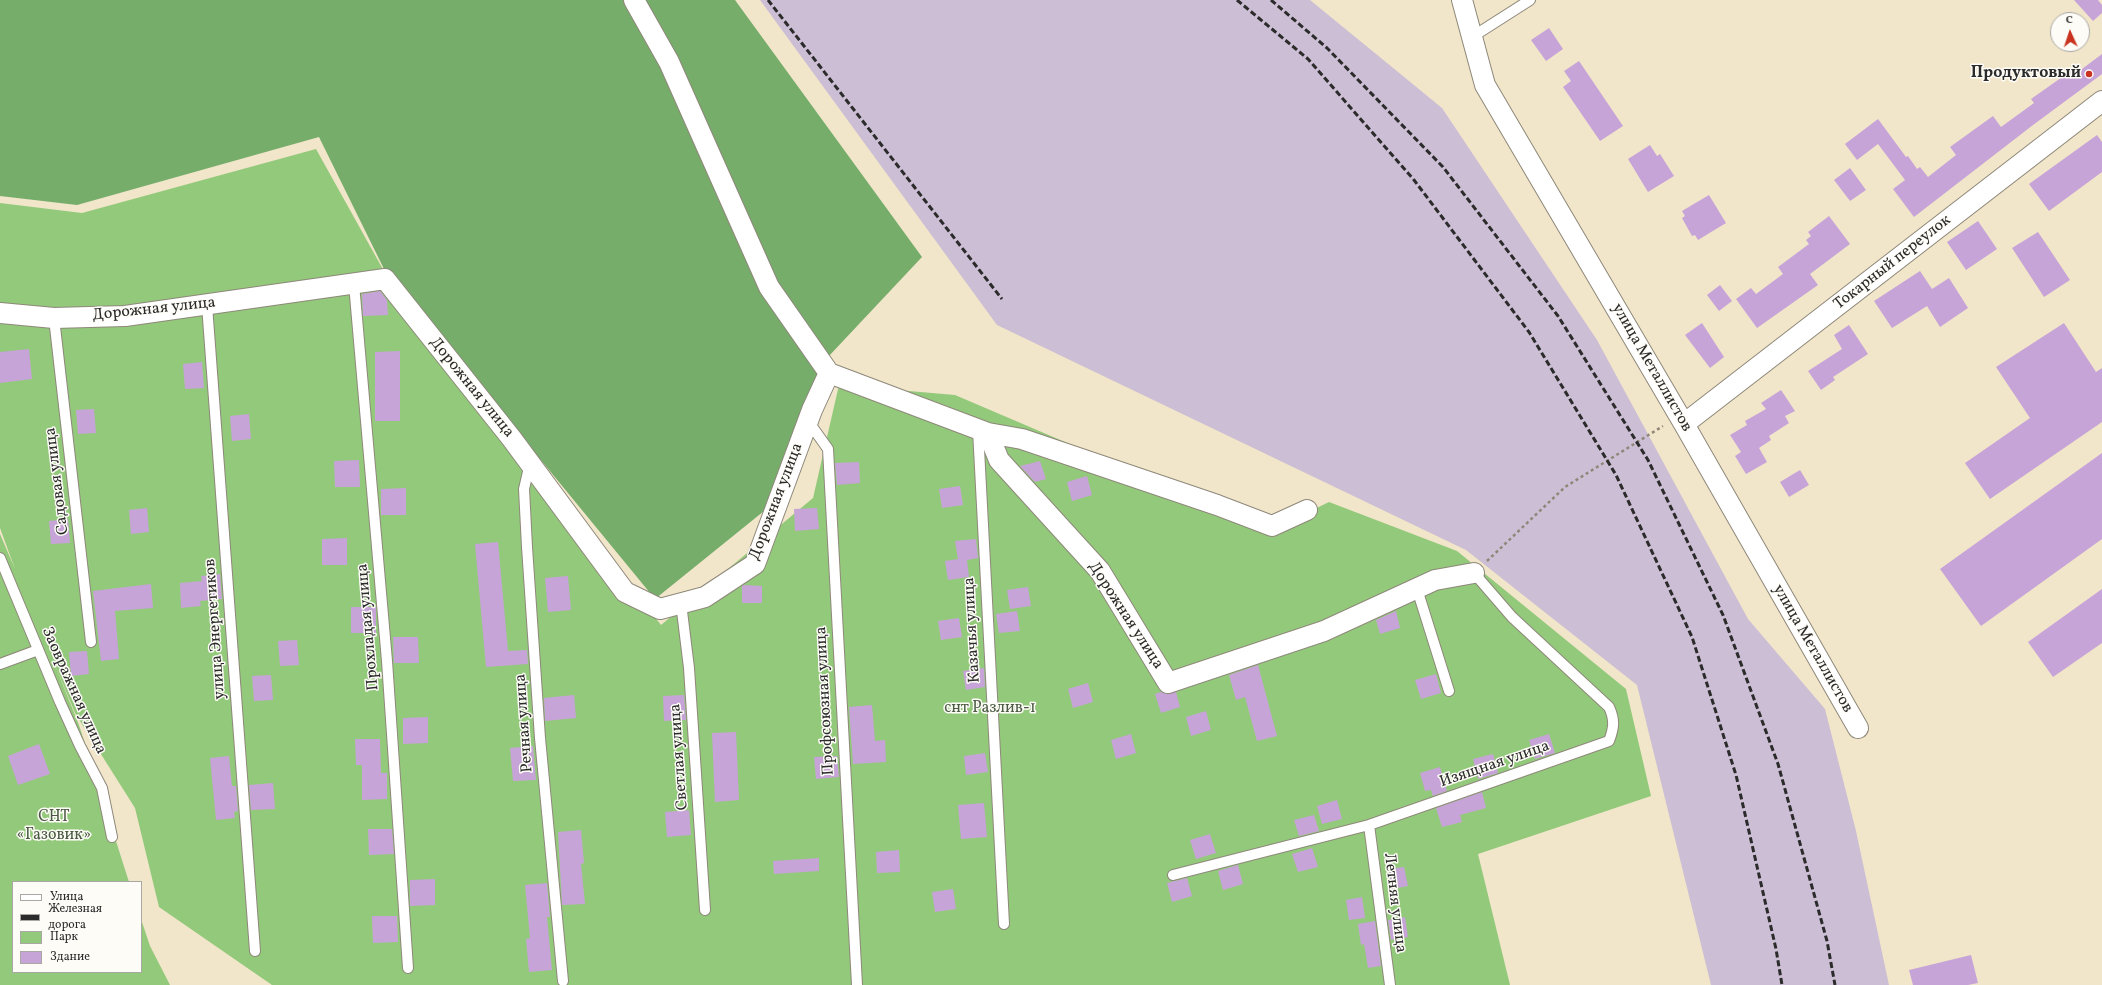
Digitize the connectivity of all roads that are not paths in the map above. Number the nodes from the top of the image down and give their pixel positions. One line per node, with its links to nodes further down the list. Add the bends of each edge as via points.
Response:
1 (634, 0): 10 (street, via 669,62 769,287)
2 (1462, 0): 4 (street, улица Металлистов)
3 (1530, 0): 4 (lane)
4 (1472, 37): 11 (street, улица Металлистов, via 1485,85)
5 (2102, 101): 11 (street, Токарный переулок)
6 (354, 284): 7 (street, Дорожная улица); 14 (street, Дорожная улица, via 385,279); 31 (lane, Прохладая улица, via 387,661)
7 (207, 305): 9 (street, Дорожная улица, via 125,316); 30 (lane, улица Энергетиков)
8 (0, 313): 9 (street, Дорожная улица)
9 (54, 318): 20 (lane, Садовая улица)
10 (829, 372): 12 (street, Дорожная улица); 13 (street)
11 (1682, 420): 24 (street, улица Металлистов)
12 (808, 421): 19 (street, Дорожная улица, via 755,564 705,597); 33 (lane, Профсоюзная улица, via 828,449)
13 (983, 432): 15 (street, via 1022,438 1272,526); 18 (street, Дорожная улица, via 998,460 1100,572 1168,683 1324,631); 29 (lane, Казачья улица)
14 (530, 463): 19 (street, Дорожная улица, via 625,592 660,610); 32 (lane, Речная улица, via 524,489 527,546 540,738)
15 (1307, 510)
16 (0, 558): 21 (lane, Заовражная улица)
17 (1474, 573): 18 (street, Дорожная улица, via 1435,580); 25 (lane, Изящная улица, via 1512,617 1609,707 1614,728 1609,741)
18 (1417, 589): 23 (lane)
19 (682, 603): 28 (lane, Светлая улица, via 689,668)
20 (91, 642)
21 (38, 650): 22 (lane); 26 (lane, Заовражная улица, via 80,746 102,788)
22 (0, 664)
23 (1449, 690)
24 (1858, 728)
25 (1369, 825): 27 (lane, Изящная улица); 34 (lane, Летняя улица)
26 (112, 837)
27 (1173, 875)
28 (705, 910)
29 (1004, 924)
30 (255, 951)
31 (408, 968)
32 (563, 981)
33 (857, 985)
34 (1390, 985)

